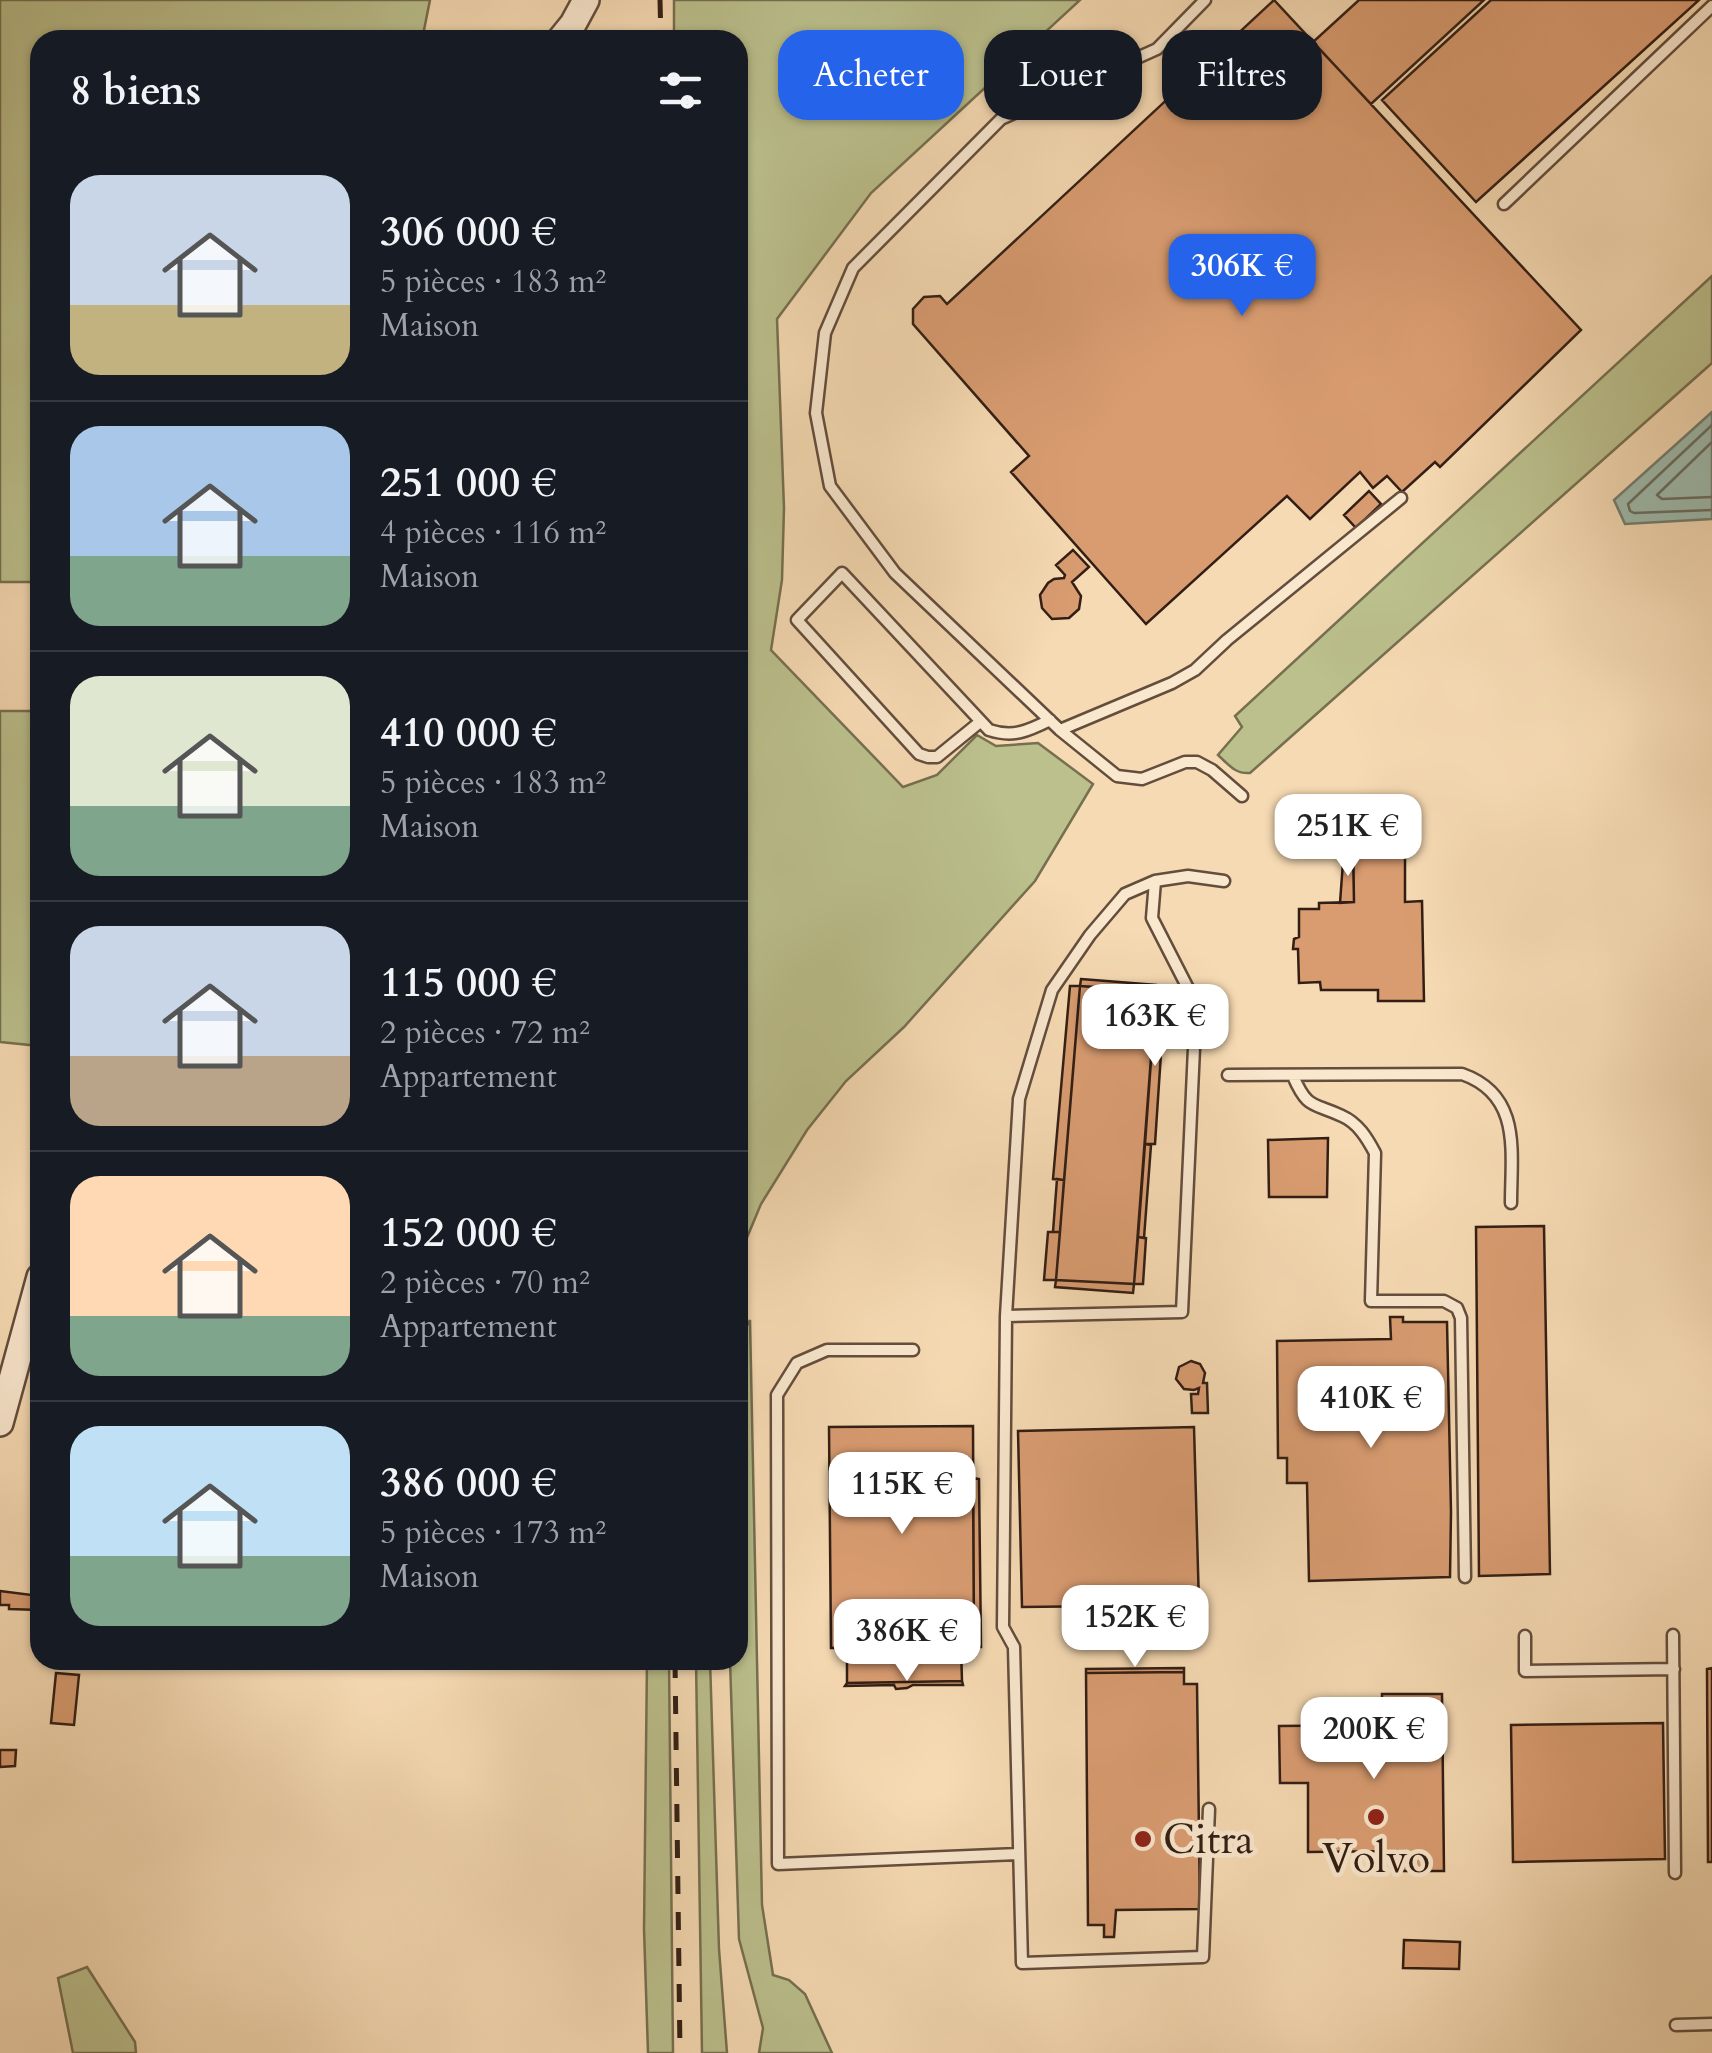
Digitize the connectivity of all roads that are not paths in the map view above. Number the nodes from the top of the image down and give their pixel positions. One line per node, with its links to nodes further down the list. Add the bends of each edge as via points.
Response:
1 (586, 0): 4 (street)
2 (1205, 0): 7 (lane, via 1157,48 1000,119 853,268 825,333 816,413 830,486 895,573)
3 (1712, 6): 5 (lane)
4 (569, 30)
5 (1504, 204)
6 (1401, 498): 9 (lane, via 1195,670)
7 (1050, 720): 8 (lane, via 1014,734); 9 (lane)
8 (980, 722): 8 (lane, via 842,573 798,620 920,754 937,756)
9 (1060, 730): 10 (lane, via 1117,776 1142,779 1197,762)
10 (1242, 796)
11 (1224, 881): 12 (lane, via 1188,876)
12 (1155, 882): 17 (lane, via 1125,894 1052,990 1019,1100); 17 (lane, via 1152,918 1196,1004 1182,1312)
13 (1228, 1076): 14 (lane)
14 (1293, 1076): 15 (lane, via 1462,1074 1481,1081 1508,1117); 20 (lane, via 1301,1096 1345,1117 1375,1153 1372,1301 1444,1301 1461,1318)
15 (1511, 1204)
16 (30, 1313): 19 (street)
17 (1006, 1316): 25 (lane, via 1003,1627 1014,1647)
18 (913, 1350): 25 (lane, via 827,1350 797,1363 777,1395 778,1864)
19 (0, 1423)
20 (1465, 1577)
21 (1674, 1634): 23 (lane)
22 (1526, 1636): 23 (lane, via 1526,1671)
23 (1674, 1670): 26 (lane)
24 (1209, 1809): 25 (lane, via 1202,1956 1022,1963)
25 (1019, 1854)
26 (1675, 1873)
27 (1676, 2024): 28 (lane)
28 (1712, 2024)

